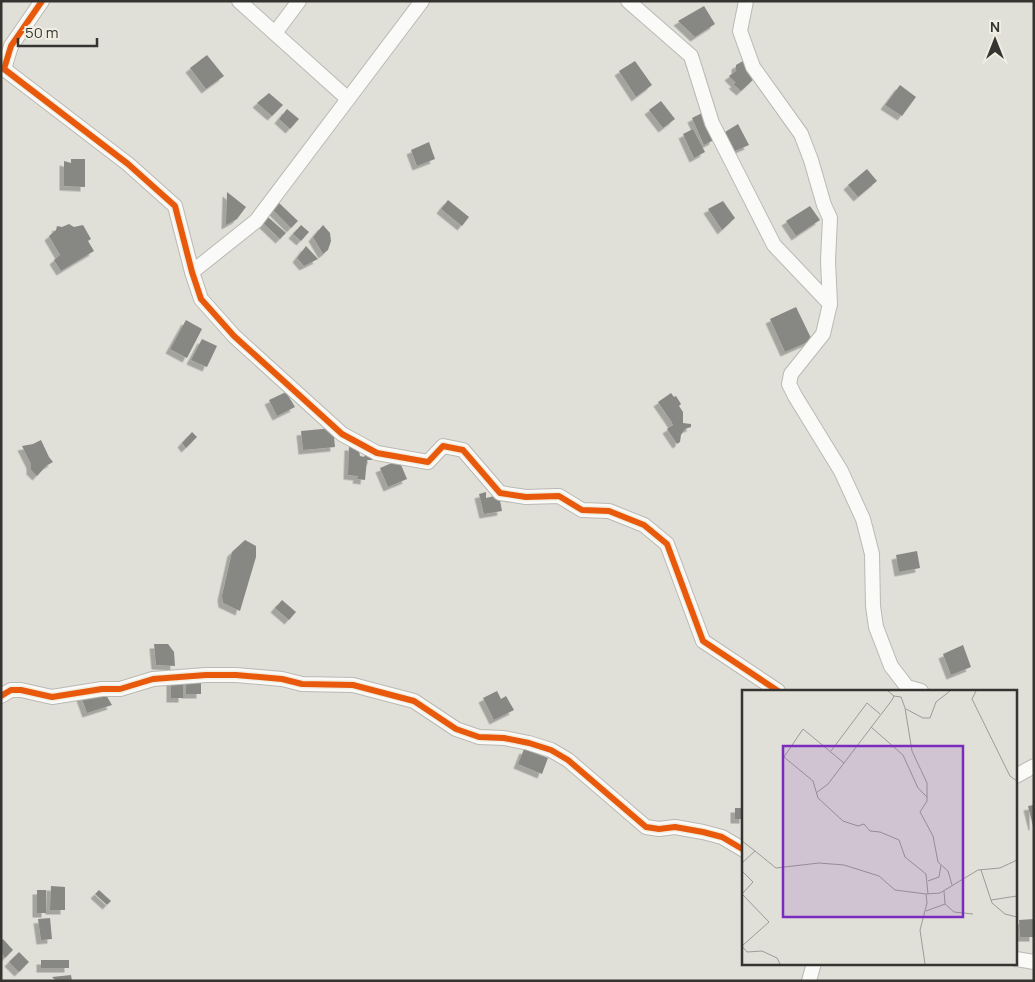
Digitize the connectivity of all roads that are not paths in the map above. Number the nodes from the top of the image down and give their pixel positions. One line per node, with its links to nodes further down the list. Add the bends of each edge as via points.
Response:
1 (42, 1): 9 (street, via 11,46 4,68 128,164 175,206)
2 (238, 1): 7 (street)
3 (299, 1): 7 (street)
4 (422, 1): 8 (street)
5 (628, 1): 10 (street, via 691,56 712,123 774,245)
6 (746, 1): 10 (street, via 740,31 753,67 801,134 830,218)
7 (275, 33): 8 (street)
8 (348, 99): 9 (street, via 256,220)
9 (192, 272): 12 (street, via 202,299 234,336 342,434 377,453 428,462 443,446 463,450 500,493 526,497 559,496 582,510 609,511 644,525 667,544 703,641)
10 (830, 304): 11 (street, via 823,334 791,374 789,384 841,471 863,518 872,554 876,627 891,666)
11 (907, 689)
12 (776, 690)
13 (1, 696): 16 (street, via 11,690 21,690 52,697 120,689 153,679 206,675 353,685 414,701 456,729 479,737 504,738 550,750 568,760 646,827 675,827 703,832 722,837)
14 (1034, 766): 15 (street)
15 (1018, 775)
16 (742, 849)
17 (1018, 960): 18 (street)
18 (1034, 962)
19 (814, 964): 20 (street)
20 (809, 981)

